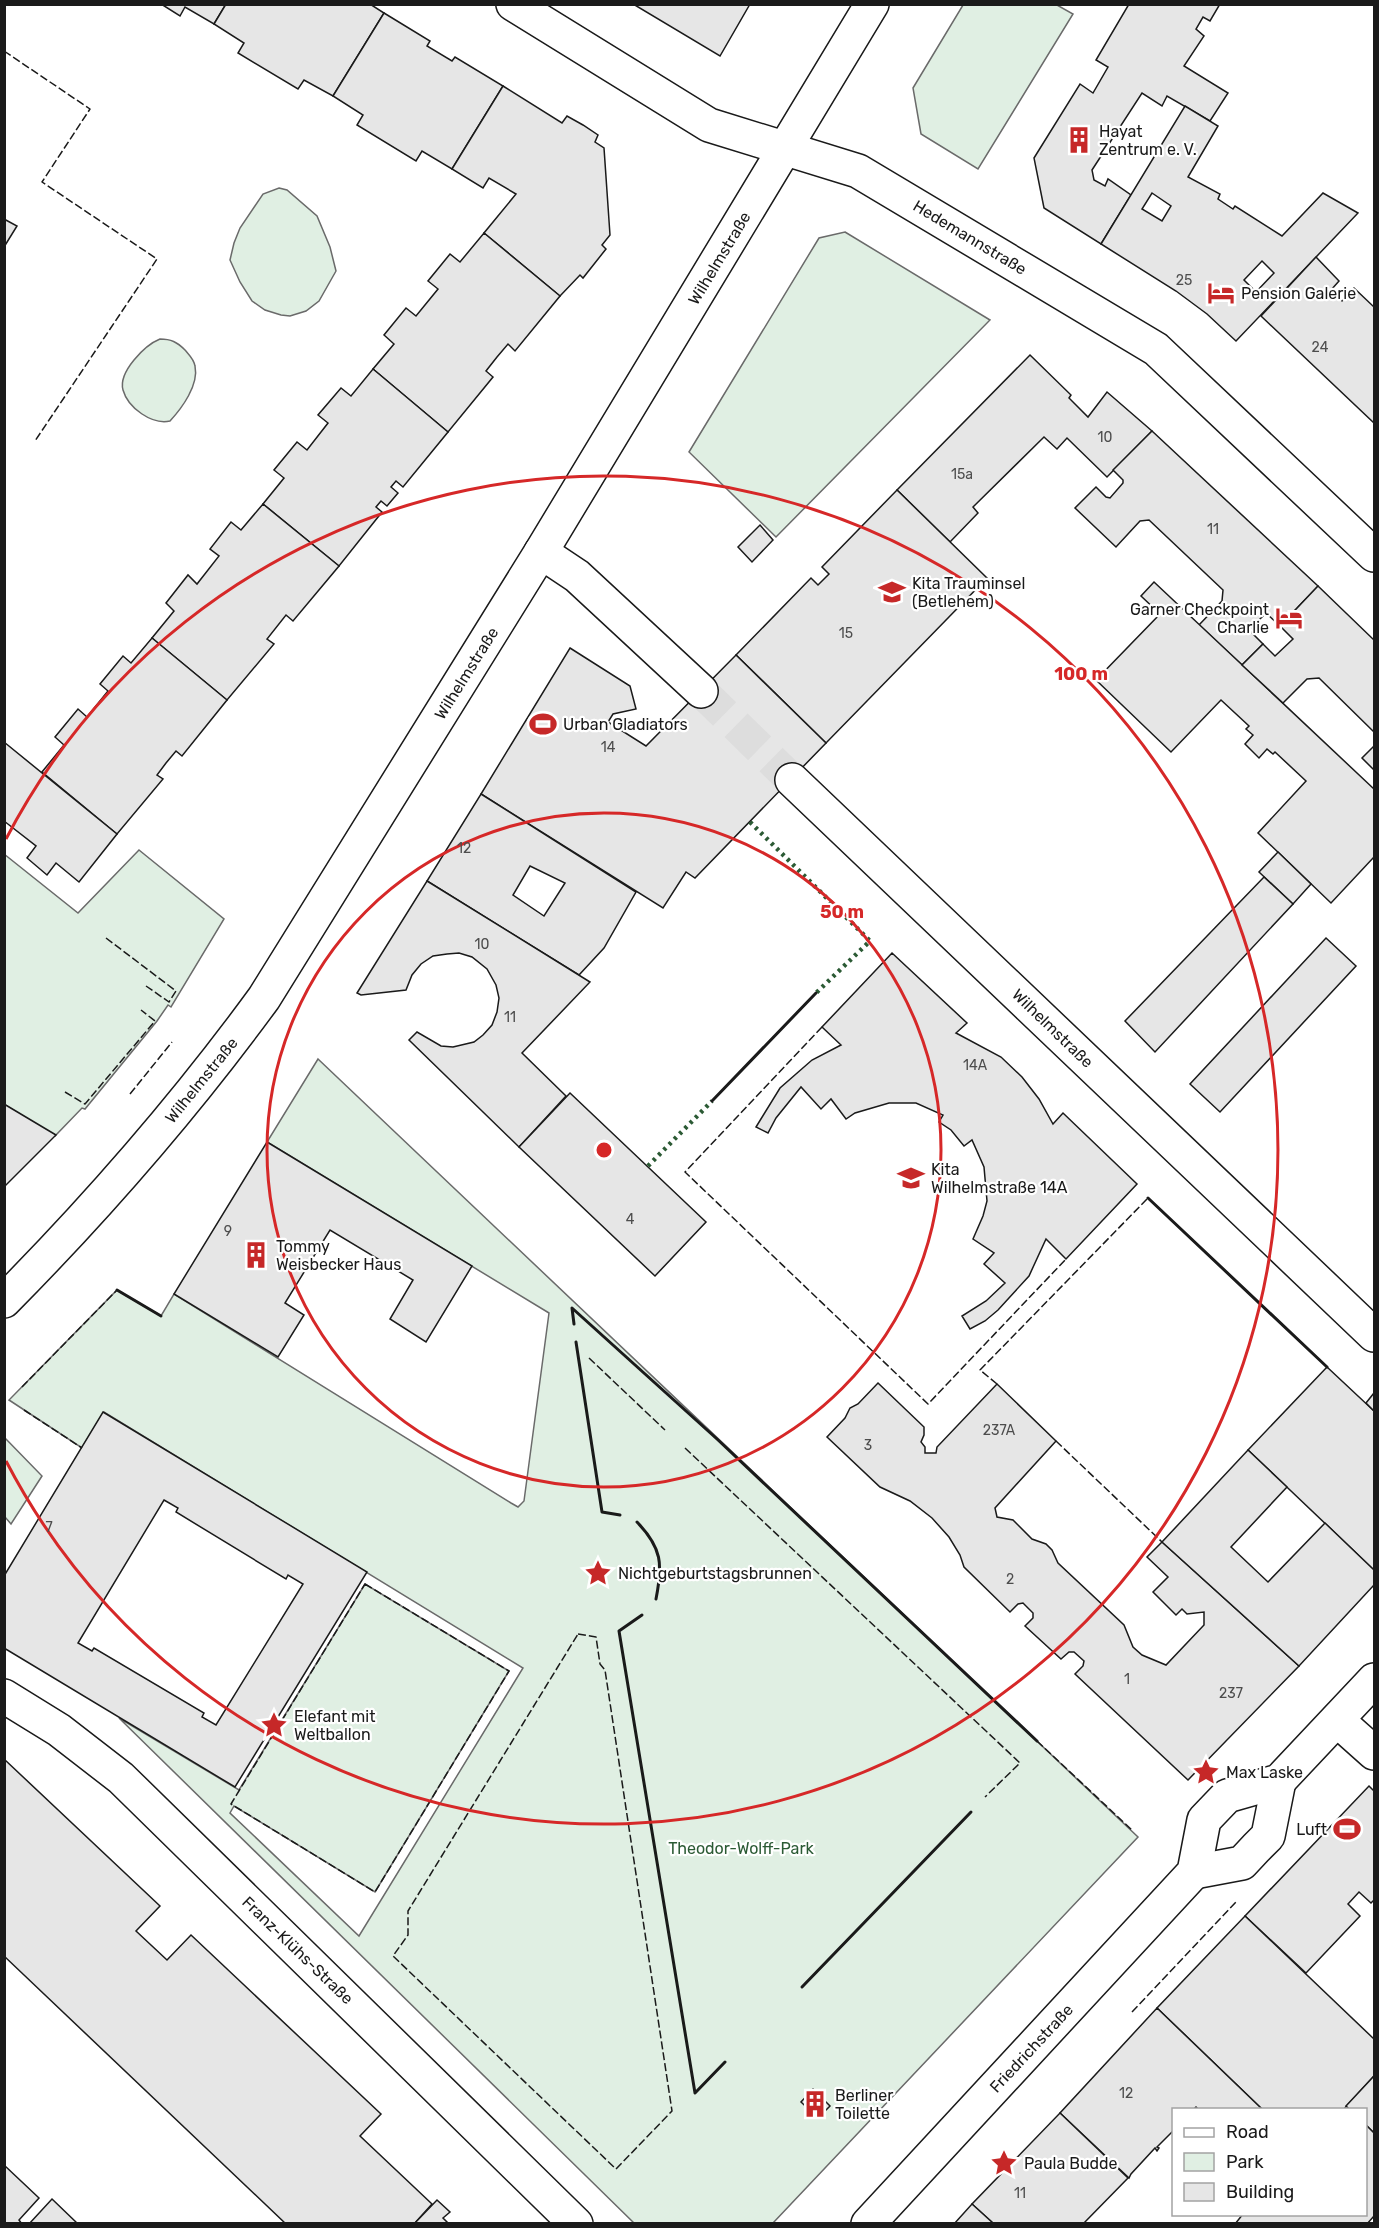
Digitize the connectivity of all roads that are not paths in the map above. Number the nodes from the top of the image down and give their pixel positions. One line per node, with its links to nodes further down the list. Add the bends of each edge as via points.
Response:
1 (513, 4): 3 (street, Hedemannstraße, via 710,125)
2 (872, 4): 3 (street, Wilhelmstraße)
3 (785, 149): 4 (street, Wilhelmstraße); 5 (street, Hedemannstraße, via 858,171 1156,349)
4 (541, 552): 6 (street, via 577,576); 8 (street, Wilhelmstraße, via 264,998 142,1153)
5 (1374, 555)
6 (701, 691)
7 (792, 780): 9 (street, Wilhelmstraße)
8 (4, 1301)
9 (1374, 1335)
10 (1374, 1680): 12 (street)
11 (4, 1696): 16 (street, Franz-Klühs-Straße, via 59,1730 121,1778)
12 (1337, 1720): 13 (street); 14 (street)
13 (1374, 1754)
14 (1279, 1781): 15 (street, via 1227,1796 1204,1820); 15 (street, via 1268,1836 1242,1863)
15 (1194, 1872): 17 (street, Friedrichstraße)
16 (576, 2223)
17 (868, 2223)

